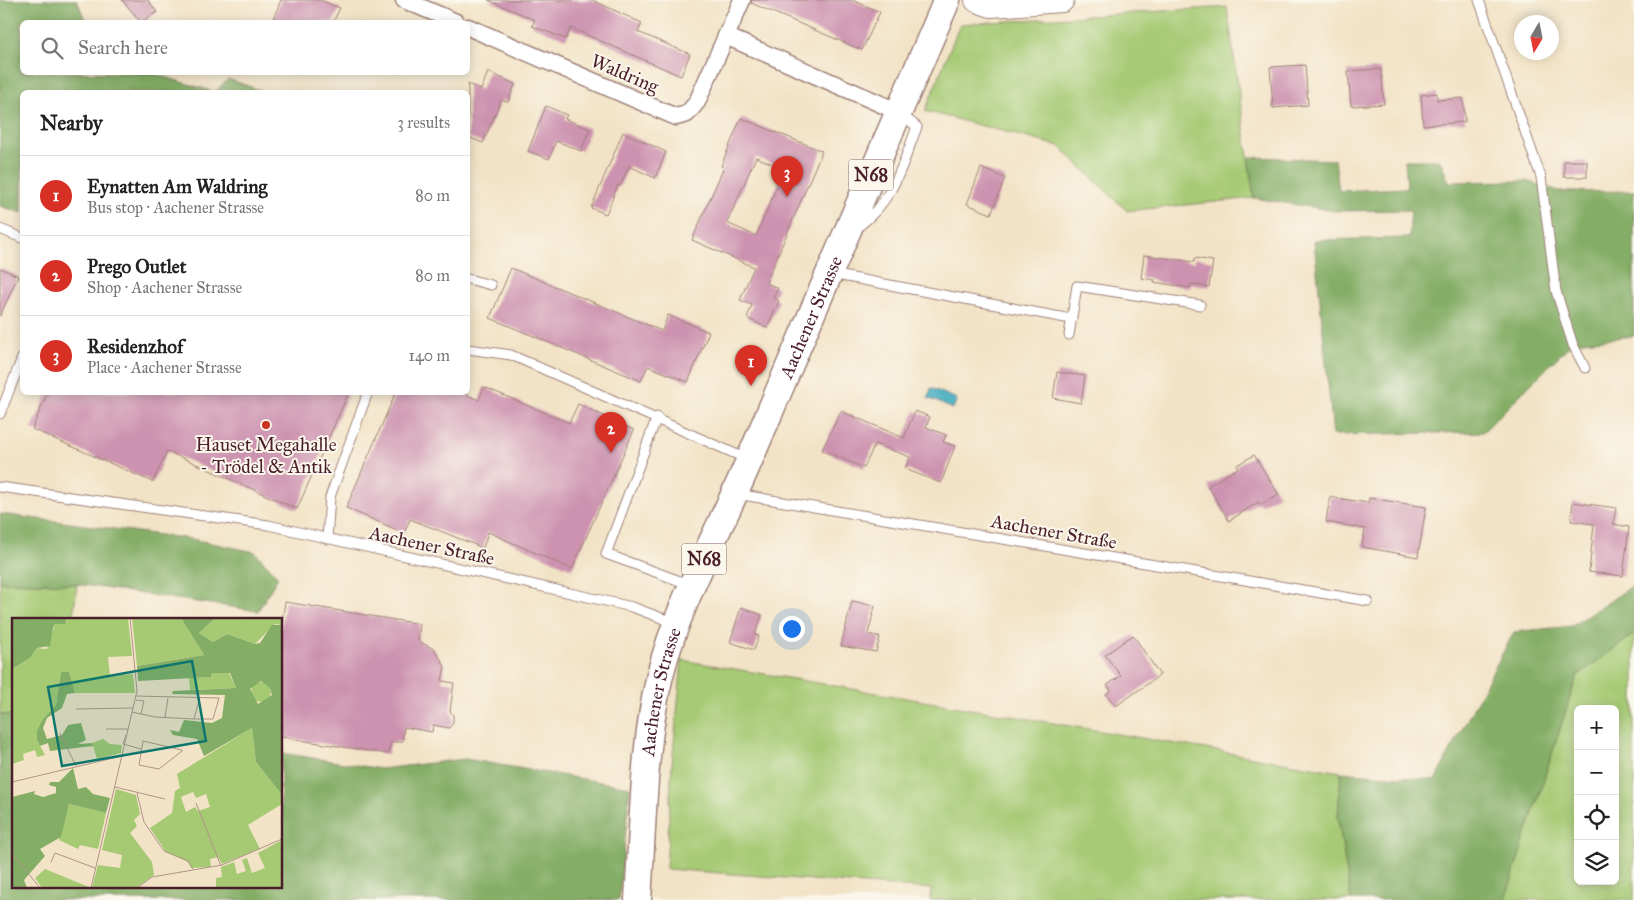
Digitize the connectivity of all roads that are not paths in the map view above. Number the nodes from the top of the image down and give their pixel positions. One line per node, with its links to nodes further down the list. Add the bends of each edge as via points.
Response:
1 (404, 0): 7 (street)
2 (742, 0): 9 (street, Waldring)
3 (947, 0): 10 (main road, Aachener Strasse / N68)
4 (977, 0): 5 (street, via 991,5)
5 (1062, 0)
6 (1479, 0): 21 (lane, via 1541,177 1556,291 1573,345)
7 (451, 20)
8 (470, 28): 9 (street, Waldring, via 676,117 687,114 697,102)
9 (728, 37): 10 (street)
10 (899, 112): 13 (main road, Aachener Strasse / N68)
11 (0, 230): 12 (lane)
12 (20, 237)
13 (828, 274): 17 (lane); 25 (main road, Aachener Strasse / N68)
14 (470, 280): 15 (lane)
15 (491, 285)
16 (1200, 305): 17 (lane, via 1077,286)
17 (1071, 318): 18 (lane)
18 (1069, 336)
19 (470, 349): 24 (lane, via 511,355)
20 (20, 363): 23 (lane)
21 (1585, 368)
22 (367, 395): 28 (lane, via 330,497)
23 (0, 414)
24 (657, 417): 25 (lane); 29 (lane, via 606,554)
25 (750, 460): 27 (main road, Aachener Strasse / N68)
26 (0, 487): 28 (lane, Aachener Straße, via 268,525)
27 (735, 494): 29 (main road, Aachener Strasse / N68); 30 (lane, Aachener Straße)
28 (327, 538): 31 (lane, Aachener Straße, via 632,607)
29 (692, 585): 31 (main road, Aachener Strasse / N68)
30 (1368, 601)
31 (677, 624): 32 (main road, Aachener Strasse / N68, via 660,674 651,723)
32 (638, 900)

